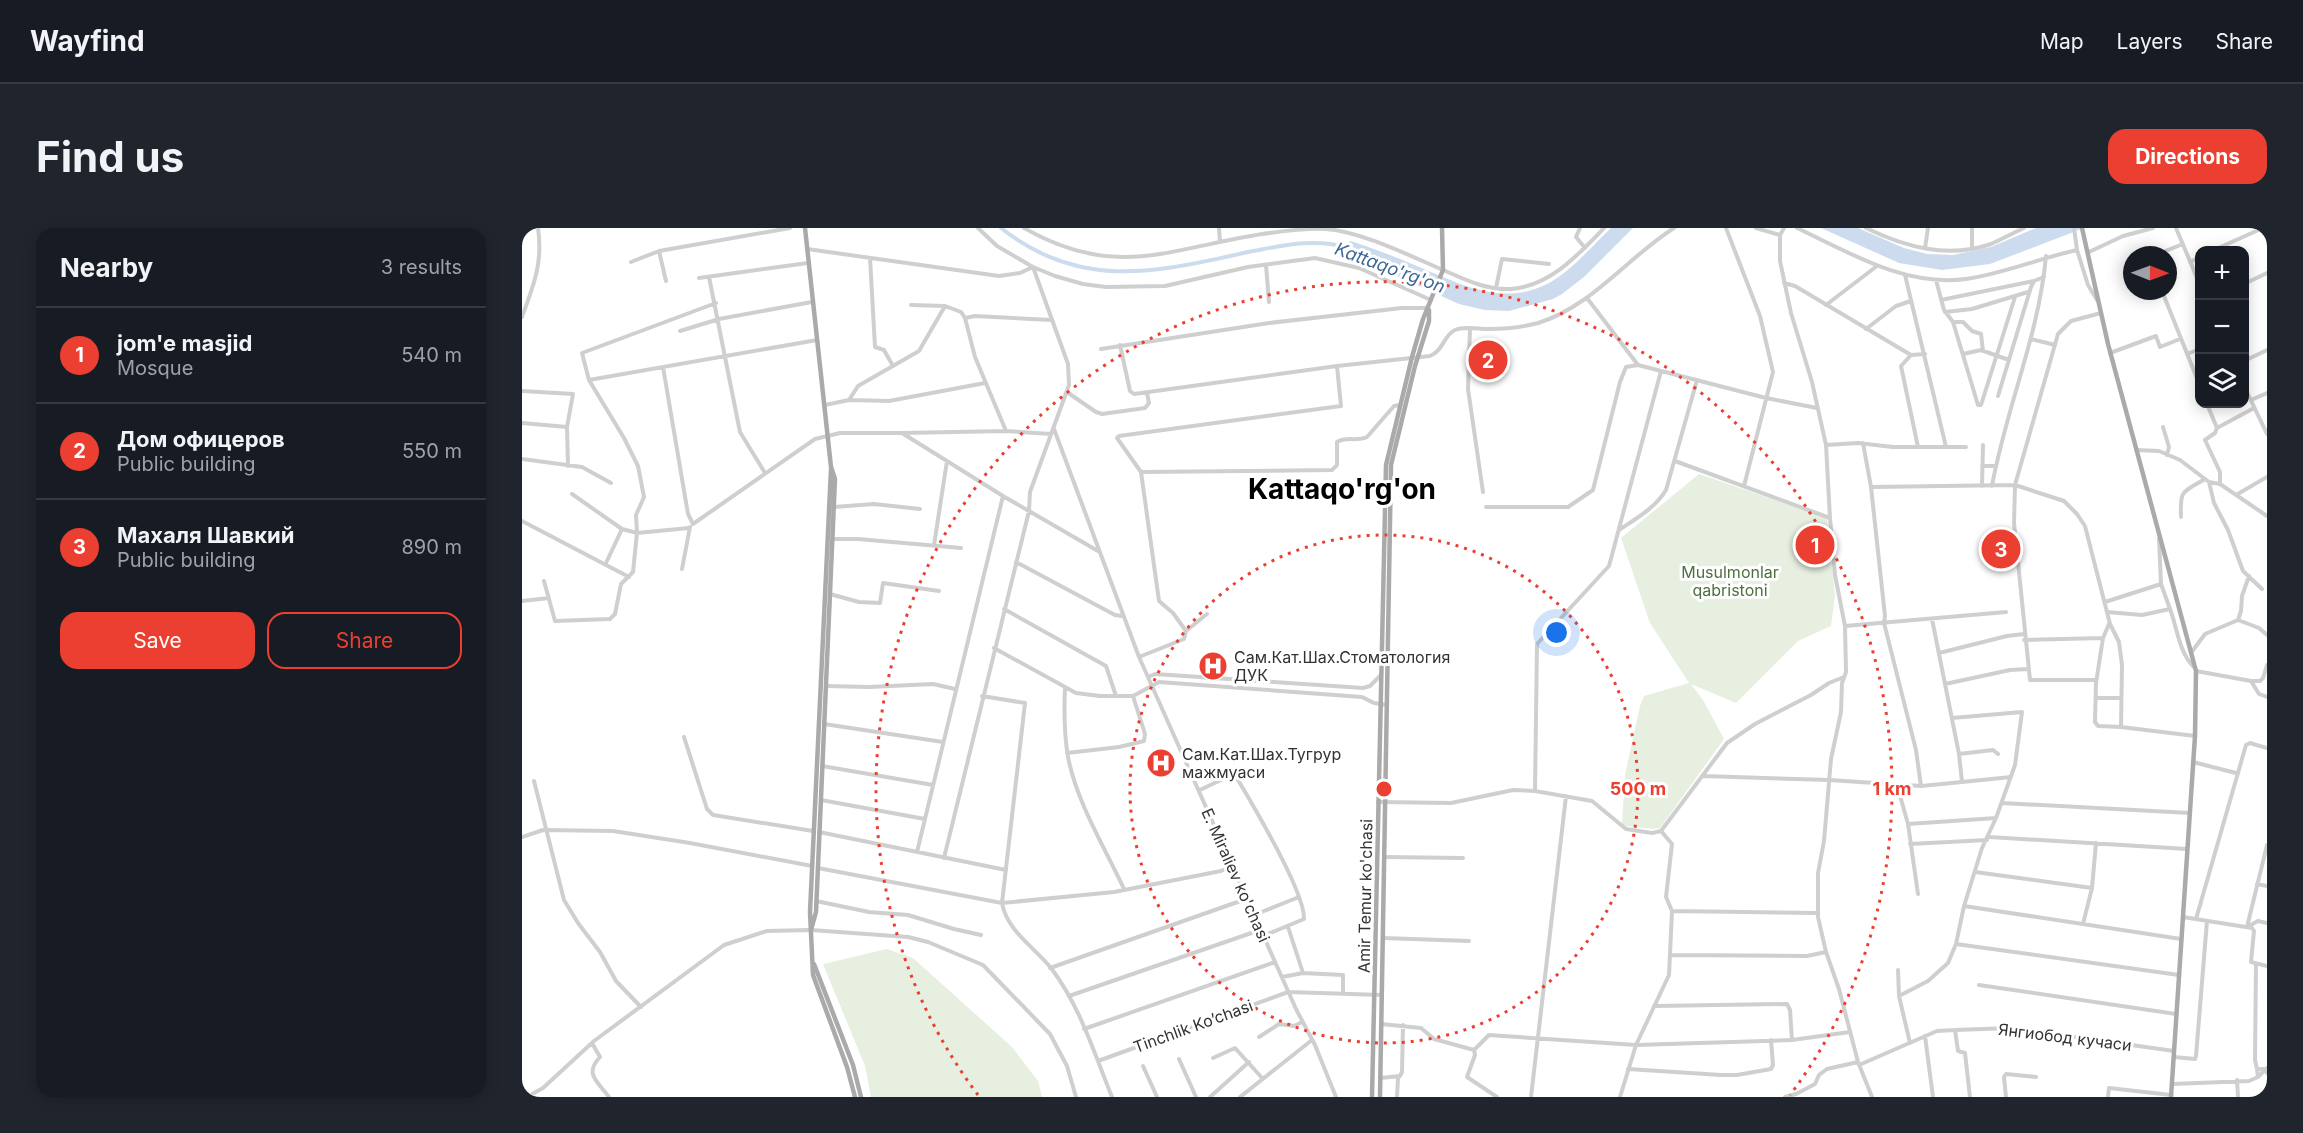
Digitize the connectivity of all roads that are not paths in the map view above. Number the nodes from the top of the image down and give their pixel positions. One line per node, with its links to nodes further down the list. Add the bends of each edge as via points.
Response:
1 (538, 228): 70 (street, via 540,259)
2 (790, 228): 38 (street)
3 (805, 228): 35 (main road)
4 (978, 228): 49 (street, via 997,246)
5 (1024, 228): 28 (street)
6 (1040, 228): 28 (street)
7 (1219, 228): 29 (street)
8 (1327, 228): 29 (street); 50 (street, via 1362,238)
9 (1442, 228): 50 (main road)
10 (1580, 228): 33 (street, via 1576,237)
11 (1604, 228): 33 (street)
12 (1674, 228): 64 (street)
13 (1726, 228): 125 (street, via 1760,316 1773,372)
14 (1756, 228): 27 (street)
15 (1784, 228): 27 (street)
16 (1797, 228): 48 (street)
17 (1866, 228): 26 (street)
18 (1928, 228): 34 (street)
19 (1972, 228): 36 (street)
20 (2024, 228): 36 (street)
21 (2074, 228): 37 (street)
22 (2082, 228): 39 (main road)
23 (2153, 228): 39 (street, via 2123,236)
24 (2176, 228): 30 (street)
25 (2263, 228): 32 (street)
26 (1876, 231): 34 (street, via 1898,243)
27 (1780, 235): 61 (street)
28 (1038, 236): 29 (street, via 1082,253 1117,258 1159,255)
29 (1220, 242)
30 (2183, 244): 31 (street); 44 (street)
31 (2177, 246)
32 (2223, 246)
33 (1585, 248): 62 (street, via 1540,282)
34 (1925, 248): 36 (street, via 1948,252)
35 (807, 249): 41 (street); 45 (main road)
36 (1972, 249)
37 (2077, 250): 40 (street); 74 (street, via 2088,285)
38 (659, 251): 43 (street); 58 (street)
39 (2089, 252): 74 (main road)
40 (2046, 256): 54 (street); 57 (street, via 1987,275)
41 (870, 258): 49 (street, via 999,276); 111 (street, via 875,347 884,350)
42 (2195, 259): 44 (street)
43 (631, 262)
44 (2190, 262): 53 (street)
45 (808, 263): 55 (street); 71 (main road)
46 (1549, 264): 62 (street, via 1502,259)
47 (1266, 265): 49 (street, via 1165,286 1106,287 1083,284); 66 (street, via 1315,258 1359,268); 72 (street)
48 (1876, 266): 52 (street); 76 (street)
49 (1032, 267): 85 (street)
50 (1442, 272): 62 (street); 66 (main road)
51 (2267, 273): 60 (street)
52 (1905, 275): 57 (street); 69 (street)
53 (2195, 275)
54 (2044, 276): 59 (street); 90 (street)
55 (709, 277): 56 (street); 73 (street)
56 (699, 278)
57 (1936, 280): 67 (street)
58 (666, 281)
59 (2034, 281): 63 (street); 67 (street)
60 (2249, 282)
61 (1785, 283): 76 (street); 130 (street)
62 (1496, 288)
63 (2029, 292): 65 (street); 109 (street)
64 (1586, 297): 87 (street, via 1538,323); 110 (street)
65 (2015, 297): 80 (street); 105 (street)
66 (1432, 298): 78 (main road)
67 (1941, 300): 80 (street)
68 (2165, 300): 91 (street)
69 (1911, 301): 88 (street, via 1896,306); 100 (street)
70 (528, 302): 79 (street); 82 (street)
71 (812, 302): 84 (street); 92 (main road)
72 (1269, 302)
73 (716, 303): 84 (street); 116 (street, via 582,353)
74 (2099, 303): 81 (main road)
75 (911, 305): 77 (street)
76 (1826, 305): 88 (street)
77 (945, 306): 83 (street); 111 (street, via 922,347)
78 (1429, 308): 93 (street, via 1269,323); 106 (main road, Amir Temur ko'chasi); 107 (main road, Amir Temur ko'chasi)
79 (522, 310)
80 (1945, 312): 86 (street)
81 (2101, 313): 94 (street, via 2070,321 2058,334); 99 (main road)
82 (522, 316)
83 (966, 318): 85 (street); 118 (street)
84 (719, 319): 89 (street); 103 (street)
85 (1052, 320): 120 (street, via 1068,364)
86 (1953, 322): 97 (street, via 1963,322 1981,334); 101 (street)
87 (1470, 328): 107 (street, via 1450,334 1437,353); 170 (street, via 1468,389)
88 (1866, 329): 104 (street)
89 (680, 331)
90 (2031, 339): 94 (street); 154 (street)
91 (2180, 339): 99 (street, via 2160,347 2156,336); 102 (street)
92 (817, 340): 103 (street); 128 (main road)
93 (1120, 345): 95 (street); 121 (street, via 1130,391)
94 (2055, 345): 165 (street)
95 (1101, 349)
96 (2267, 350): 108 (street)
97 (1983, 351): 101 (street); 105 (street)
98 (2195, 351): 102 (street)
99 (2110, 353): 149 (main road)
100 (1925, 354): 104 (street); 147 (street)
101 (1963, 354): 105 (street, via 1979,406)
102 (2187, 354): 115 (street)
103 (723, 355): 113 (street); 159 (street, via 740,432)
104 (1911, 356): 146 (street, via 1901,366)
105 (1996, 356): 109 (street)
106 (1412, 357): 107 (street); 112 (street); 129 (main road, Amir Temur ko'chasi)
107 (1418, 357): 182 (main road, Amir Temur ko'chasi, via 1392,457)
108 (2249, 359)
109 (2009, 360): 124 (street)
110 (1638, 365): 114 (street); 175 (street, via 1626,367 1620,382 1593,490 1588,495 1568,507)
111 (893, 366): 126 (street, via 858,386)
112 (1337, 366): 121 (street); 158 (street, via 1341,406 1119,436 1118,442)
113 (663, 367): 116 (street); 183 (street)
114 (1661, 371): 117 (street); 185 (street)
115 (2195, 375)
116 (589, 380): 186 (street, via 638,466 644,497 636,515)
117 (1697, 380): 125 (street); 153 (street)
118 (985, 383): 126 (street, via 889,401); 138 (street)
119 (522, 391): 135 (street, via 573,394)
120 (1067, 392): 121 (street, via 1102,414 1146,408); 136 (street)
121 (1148, 393)
122 (2267, 393): 127 (street)
123 (2249, 395): 127 (street)
124 (1998, 396)
125 (1767, 398): 130 (street); 166 (street)
126 (849, 400): 128 (street)
127 (2252, 400): 132 (street)
128 (825, 405): 142 (main road)
129 (1400, 405): 158 (street, via 1394,406 1367,437 1337,442 1337,465 1332,470); 182 (main road, Amir Temur ko'chasi, via 1386,465)
130 (1817, 408): 144 (street)
131 (2209, 408): 137 (street)
132 (2254, 408): 137 (street); 140 (street)
133 (522, 423): 135 (street)
134 (2163, 427): 150 (street)
135 (567, 428): 155 (street)
136 (1053, 428): 141 (street); 191 (street, E. Miraliev ko'chasi)
137 (2217, 428): 164 (street, via 2205,440 2220,472)
138 (1006, 431): 139 (street); 141 (street)
139 (902, 433): 142 (street); 152 (street)
140 (2267, 433)
141 (1051, 434): 177 (street, via 1030,492)
142 (829, 435): 157 (main road); 159 (street, via 816,439)
143 (1863, 443): 144 (street); 146 (street); 169 (street)
144 (1826, 445): 180 (street)
145 (1983, 445): 156 (street)
146 (1918, 447): 147 (street)
147 (1946, 447): 148 (street)
148 (1965, 447)
149 (2136, 450): 150 (street); 187 (main road)
150 (2168, 454): 161 (street)
151 (522, 459): 155 (street)
152 (947, 461): 173 (street); 189 (street)
153 (1675, 461): 166 (street); 185 (street, via 1660,499)
154 (1995, 465): 156 (street); 168 (street)
155 (568, 466): 163 (street, via 582,468)
156 (1982, 466): 167 (street)
157 (831, 467): 174 (main road, via 835,479); 279 (main road)
158 (1141, 472): 216 (street, via 1159,601)
159 (765, 473): 183 (street)
160 (2267, 477): 172 (street)
161 (2205, 479): 162 (street); 179 (street, via 2183,492)
162 (2209, 482): 164 (street); 195 (street, via 2214,503)
163 (611, 483)
164 (2220, 484): 172 (street)
165 (2015, 485): 168 (street); 204 (street, via 2064,501 2077,514 2085,526); 218 (street, via 2014,523)
166 (1744, 486): 180 (street)
167 (1982, 486): 168 (street); 169 (street)
168 (1992, 486)
169 (1871, 487): 213 (street)
170 (1483, 492)
171 (572, 494): 184 (street)
172 (2236, 495): 178 (street)
173 (1003, 496): 177 (street); 236 (street)
174 (834, 507): 176 (street, via 874,504); 188 (main road)
175 (1486, 507)
176 (920, 508)
177 (1029, 511): 191 (street); 192 (street)
178 (2267, 516)
179 (2181, 517)
180 (1830, 518): 215 (street)
181 (522, 521): 193 (street)
182 (1387, 522): 227 (main road, Amir Temur ko'chasi); 244 (main road, Amir Temur ko'chasi)
183 (691, 526): 186 (street); 194 (street)
184 (622, 529): 186 (street); 193 (street)
185 (1619, 530): 267 (street, via 1606,570 1537,644)
186 (637, 533): 196 (street)
187 (2159, 536): 198 (street); 222 (main road)
188 (833, 539): 189 (street); 201 (main road)
189 (934, 545): 190 (street)
190 (961, 548)
191 (1099, 551): 210 (street, E. Miraliev ko'chasi)
192 (1016, 562): 205 (street); 210 (street)
193 (606, 563): 196 (street)
194 (682, 569)
195 (2248, 576): 199 (street); 212 (street)
196 (630, 578): 202 (street, via 621,584 615,614 610,619 555,621)
197 (544, 581): 202 (street)
198 (2161, 585): 204 (street); 206 (street)
199 (2262, 589)
200 (939, 591): 201 (street, via 883,583 880,603)
201 (830, 594): 233 (main road)
202 (549, 598): 203 (street)
203 (522, 601)
204 (2105, 602): 208 (street)
205 (1004, 609): 220 (street); 238 (street, via 1107,666)
206 (2170, 609): 208 (street, via 2142,615); 226 (street, via 2179,639)
207 (2006, 612): 211 (street)
208 (2107, 612): 214 (street)
209 (1207, 614): 216 (street)
210 (1123, 616): 223 (street, E. Miraliev ko'chasi)
211 (1932, 619): 213 (street); 221 (street)
212 (2238, 620): 217 (street); 222 (street, via 2205,634)
213 (1884, 623): 215 (street); 265 (street, via 1916,750)
214 (2110, 624): 219 (street); 242 (street, via 2120,642)
215 (1845, 626): 228 (street)
216 (1186, 631): 223 (street, via 1184,639)
217 (2267, 634)
218 (2024, 637): 219 (street); 221 (street, via 2007,636); 225 (street)
219 (2103, 638): 230 (street)
220 (994, 648): 235 (street); 237 (street)
221 (1939, 652): 232 (street)
222 (2191, 653): 226 (main road)
223 (1139, 657): 229 (street, E. Miraliev ko'chasi)
224 (2267, 665): 231 (street, via 2260,681)
225 (2028, 669): 230 (street, via 2030,680); 232 (street)
226 (2195, 669): 231 (street); 248 (main road)
227 (1381, 675): 229 (street, via 1363,688 1155,674); 243 (main road, Amir Temur ko'chasi)
228 (1845, 676): 258 (street, via 1727,743); 260 (street)
229 (1148, 677): 234 (street, E. Miraliev ko'chasi)
230 (2096, 680): 241 (street)
231 (2251, 681): 240 (street, via 2259,694)
232 (1945, 684): 245 (street)
233 (826, 686): 236 (street, via 933,684); 246 (main road)
234 (1152, 686): 239 (street); 243 (street, via 1159,682 1362,697); 266 (street, E. Miraliev ko'chasi)
235 (1065, 687): 238 (street, via 1076,693); 252 (street)
236 (955, 689): 250 (street)
237 (982, 696): 288 (street); 292 (street, via 1025,703)
238 (1116, 696): 239 (street)
239 (1132, 696): 252 (street, via 1144,741)
240 (2267, 697)
241 (2096, 698): 242 (street); 247 (street, via 2098,726)
242 (2121, 698): 247 (street)
243 (1380, 704): 244 (street); 270 (main road, Amir Temur ko'chasi)
244 (1387, 705): 271 (main road, Amir Temur ko'chasi)
245 (1952, 718): 253 (street); 259 (street, via 2022,712)
246 (824, 724): 250 (street); 256 (main road)
247 (2121, 727): 248 (street)
248 (2195, 736): 255 (main road)
249 (684, 737): 279 (street, via 707,809 713,814)
250 (943, 742): 263 (street)
251 (2267, 748): 257 (street, via 2246,745)
252 (1068, 753): 297 (street, via 1076,787)
253 (1959, 754): 254 (street, via 1993,750); 262 (street)
254 (1998, 754)
255 (2193, 762): 257 (street); 273 (main road)
256 (822, 766): 263 (street); 269 (main road)
257 (2236, 773): 308 (street)
258 (1703, 776): 260 (street); 278 (street)
259 (2011, 777): 262 (street); 272 (street)
260 (1829, 780): 264 (street); 305 (street, via 1818,873)
261 (534, 781): 277 (street)
262 (1962, 782): 265 (street)
263 (933, 785): 275 (street)
264 (1900, 786): 265 (street); 276 (street)
265 (1921, 786)
266 (1200, 790): 290 (street, E. Miraliev ko'chasi); 299 (street, via 1229,776 1238,780)
267 (1535, 791): 268 (street); 271 (street, via 1513,790 1451,803)
268 (1566, 796): 278 (street, via 1592,801 1626,829); 351 (street)
269 (820, 800): 275 (street); 279 (main road)
270 (1378, 802): 271 (street); 336 (main road, Amir Temur ko'chasi)
271 (1385, 802): 287 (main road, Amir Temur ko'chasi)
272 (2002, 803): 273 (street); 274 (street)
273 (2190, 813): 285 (main road)
274 (1996, 818): 276 (street); 281 (street)
275 (925, 819): 286 (street)
276 (1908, 824): 283 (street)
277 (548, 830): 280 (street); 291 (street, via 613,831); 341 (street, via 564,900 616,981)
278 (1661, 831): 304 (street, via 1672,844 1666,897)
279 (816, 832): 286 (street); 291 (main road)
280 (522, 837)
281 (1988, 838): 282 (street); 283 (street); 293 (street)
282 (2096, 843): 285 (street); 296 (street)
283 (1910, 844): 298 (street)
284 (2267, 848): 294 (street)
285 (2187, 849): 307 (main road)
286 (917, 852): 288 (street)
287 (1384, 857): 289 (street); 318 (main road, Amir Temur ko'chasi)
288 (944, 858): 292 (street)
289 (1463, 858)
290 (1232, 866): 297 (street); 300 (street, E. Miraliev ko'chasi)
291 (815, 867): 301 (main road); 302 (street); 314 (main road)
292 (1006, 870): 302 (street)
293 (1975, 872): 296 (street); 303 (street)
294 (2257, 884): 295 (street); 313 (street)
295 (2267, 886)
296 (2092, 888): 311 (street)
297 (1124, 889): 302 (street)
298 (1918, 894)
299 (1299, 897): 306 (street); 312 (street, via 1304,919)
300 (1246, 899): 306 (street, E. Miraliev ko'chasi); 328 (street)
301 (816, 901): 314 (main road); 316 (street, via 908,915)
302 (1002, 903): 328 (street, via 1015,931)
303 (1964, 906): 311 (street); 321 (street)
304 (1672, 910): 305 (street); 323 (street)
305 (1818, 913): 322 (street)
306 (1254, 915): 315 (street, E. Miraliev ko'chasi)
307 (2183, 917): 308 (street); 319 (main road)
308 (2196, 919): 309 (street)
309 (2207, 921): 313 (street); 359 (street, via 2196,1056 2194,1059)
310 (2267, 923): 313 (street, via 2258,921)
311 (2083, 924): 319 (street)
312 (1288, 927): 317 (street); 330 (street)
313 (2247, 927): 326 (street, via 2254,931 2250,961)
314 (812, 930): 324 (main road); 341 (street, via 767,931 732,941); 382 (street, via 928,942 983,965 1050,1034 1067,1066)
315 (1260, 930): 317 (street, E. Miraliev ko'chasi); 338 (street)
316 (981, 935)
317 (1263, 936): 325 (street, E. Miraliev ko'chasi)
318 (1383, 938): 320 (street); 337 (main road, Amir Temur ko'chasi)
319 (2181, 939): 331 (main road)
320 (1469, 941)
321 (1956, 944): 331 (street); 339 (street, via 1948,963 1928,981)
322 (1826, 952): 323 (street, via 1807,956); 348 (street)
323 (1671, 955): 340 (street, via 1669,975)
324 (813, 962): 380 (main road, via 813,975); 381 (main road, via 853,1065)
325 (1275, 962): 332 (street, E. Miraliev ko'chasi); 346 (street)
326 (2256, 964): 327 (street); 367 (street)
327 (2267, 966)
328 (1050, 968): 338 (street)
329 (1898, 970): 339 (street)
330 (1303, 973): 332 (street); 335 (street, via 1343,975)
331 (2179, 975): 342 (main road)
332 (1281, 977): 334 (street, E. Miraliev ko'chasi)
333 (1979, 985): 342 (street)
334 (1288, 992): 335 (street); 343 (street, E. Miraliev ko'chasi); 362 (street, Tinchlik Ko’chasi)
335 (1343, 993): 336 (street)
336 (1375, 994): 337 (street); 389 (main road, Amir Temur ko'chasi)
337 (1382, 995): 344 (main road, Amir Temur ko'chasi)
338 (1069, 996): 346 (street)
339 (1899, 996): 356 (street)
340 (1654, 1006): 354 (street, via 1787,1004); 357 (street)
341 (641, 1007): 355 (street)
342 (2176, 1014): 359 (main road)
343 (1302, 1022): 350 (street, via 1294,1026 1279,1024); 352 (street, E. Miraliev ko'chasi)
344 (1381, 1024): 345 (street); 371 (main road, Amir Temur ko'chasi)
345 (1403, 1025): 358 (street, via 1421,1028 1444,1043); 372 (street, via 1402,1072)
346 (1084, 1029): 362 (street)
347 (1955, 1030): 349 (street, Янгиобод кучаси); 359 (street, Янгиобод кучаси, via 2010,1028); 398 (street, via 1958,1051 1965,1053)
348 (1850, 1032): 354 (street); 364 (street)
349 (1924, 1036): 356 (street, Янгиобод кучаси); 397 (street)
350 (1259, 1037)
351 (1538, 1038): 357 (street); 358 (street, via 1489,1035); 393 (street)
352 (1312, 1040): 373 (street); 376 (street, E. Miraliev ko'chasi)
353 (1771, 1040): 354 (street); 357 (street); 366 (street, via 1771,1069 1729,1075)
354 (1792, 1040)
355 (592, 1043): 378 (street, via 543,1088); 379 (street, via 600,1057 591,1072)
356 (1910, 1043): 364 (street, Янгиобод кучаси)
357 (1636, 1044): 366 (street)
358 (1474, 1050): 392 (street, via 1467,1077)
359 (2174, 1054): 375 (main road)
360 (1213, 1058): 363 (street, via 1235,1048)
361 (1179, 1059): 385 (street)
362 (1097, 1061): 383 (street)
363 (1249, 1062): 373 (street); 386 (street)
364 (1859, 1063): 395 (street, Янгиобод кучаси, via 1827,1069 1815,1084); 396 (street)
365 (1143, 1066): 384 (street)
366 (1628, 1069): 394 (street)
367 (2256, 1069): 368 (street); 370 (street)
368 (2267, 1070): 370 (street)
369 (2036, 1077): 399 (street, via 2006,1074)
370 (2258, 1077): 374 (street)
371 (1380, 1078): 372 (street); 390 (main road, Amir Temur ko'chasi)
372 (1398, 1078): 391 (street)
373 (1263, 1079): 387 (street)
374 (2237, 1080): 375 (street); 401 (street)
375 (2172, 1084): 377 (main road)
376 (1335, 1095): 388 (street)
377 (2171, 1096): 400 (street, via 2109,1088)
378 (527, 1097)
379 (609, 1097)
380 (855, 1097)
381 (861, 1097)
382 (1076, 1097)
383 (1112, 1097)
384 (1157, 1097)
385 (1196, 1097)
386 (1210, 1097)
387 (1240, 1097)
388 (1329, 1097)
389 (1372, 1097)
390 (1380, 1097)
391 (1398, 1097)
392 (1497, 1097)
393 (1531, 1097)
394 (1620, 1097)
395 (1785, 1097)
396 (1872, 1097)
397 (1933, 1097)
398 (1970, 1097)
399 (2006, 1097)
400 (2108, 1097)
401 (2238, 1097)

